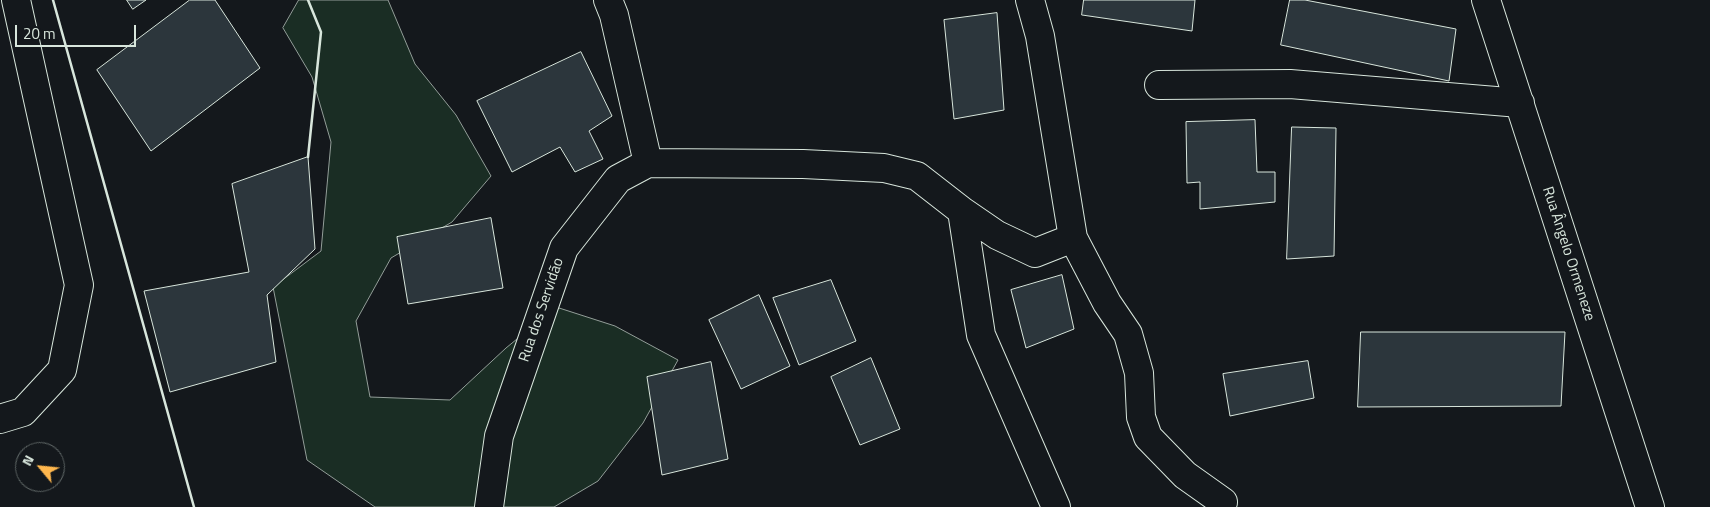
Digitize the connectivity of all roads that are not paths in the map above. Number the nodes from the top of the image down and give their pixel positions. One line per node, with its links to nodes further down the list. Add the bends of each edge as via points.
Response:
1 (608, 0): 7 (street)
2 (1030, 0): 9 (street, via 1040,36)
3 (1486, 0): 6 (street, Rua Ângelo Ormeneze)
4 (12, 15): 10 (street, via 79,285 62,370 23,412)
5 (1159, 85): 6 (street, via 1290,84)
6 (1520, 103): 14 (street, Rua Ângelo Ormeneze)
7 (648, 163): 8 (street, via 884,168 916,176); 12 (street, Rua dos Servidão, via 618,179 564,248 499,436)
8 (962, 211): 9 (street, via 997,235 1035,253); 13 (street, via 982,336)
9 (1073, 238): 11 (street, via 1106,303 1128,334 1139,373 1141,417 1148,437 1185,475)
10 (0, 419)
11 (1222, 502)
12 (489, 507)
13 (1056, 507)
14 (1650, 507)

